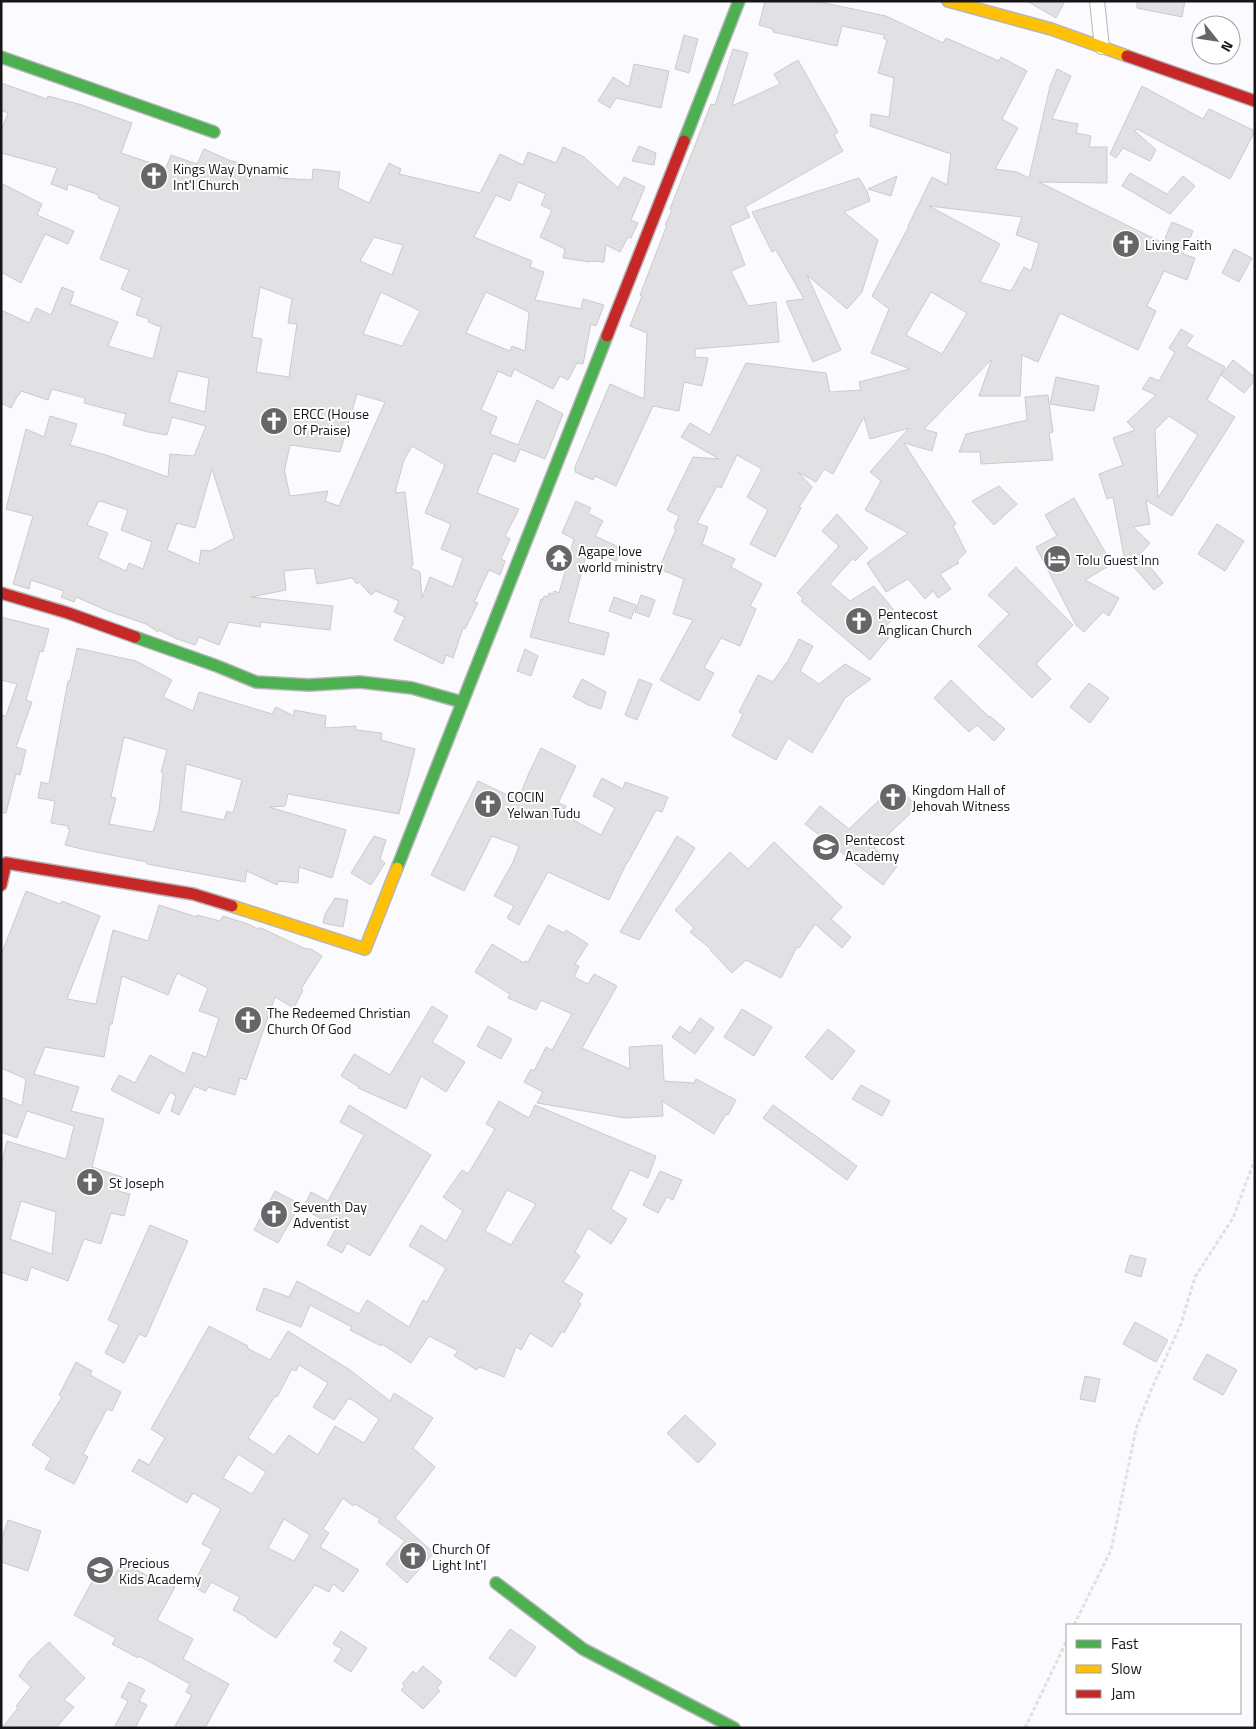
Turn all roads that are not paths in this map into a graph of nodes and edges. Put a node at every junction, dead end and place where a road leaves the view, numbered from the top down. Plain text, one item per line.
1 (739, 1) edge
2 (948, 1) edge
3 (1097, 1) edge
4 (1102, 47) junction
5 (1, 57) edge
6 (1255, 101) edge
7 (214, 132) dead end
8 (1, 593) edge
9 (462, 702) junction
10 (1, 885) edge
11 (496, 1583) dead end
12 (734, 1728) edge

1 - 9 street
2 - 4 street
3 - 4 street
4 - 6 street
5 - 7 street
8 - 9 street
9 - 10 street
11 - 12 street

